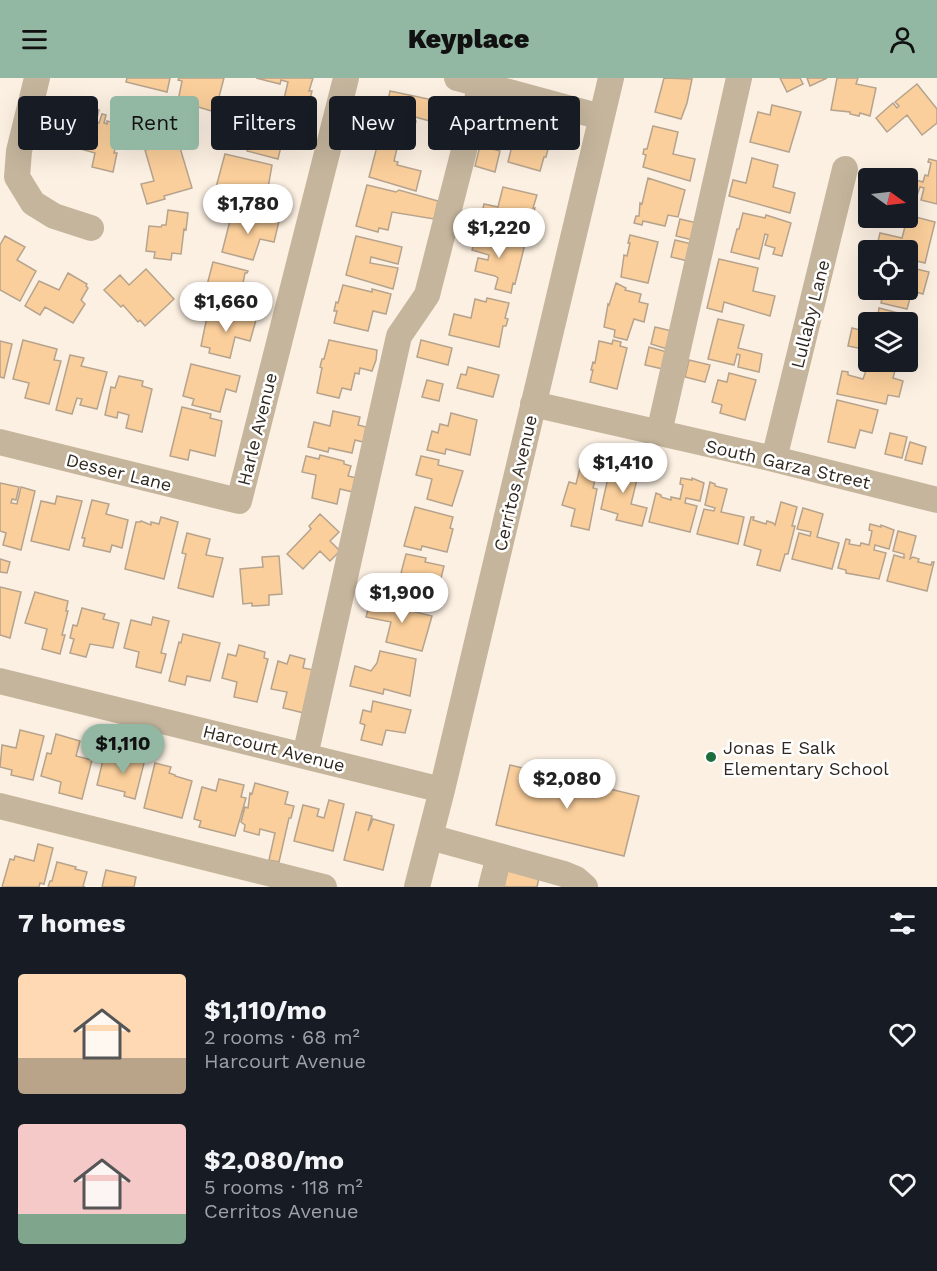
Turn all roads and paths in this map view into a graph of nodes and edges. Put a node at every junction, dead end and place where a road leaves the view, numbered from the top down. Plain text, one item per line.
1 (37, 78) edge
2 (346, 78) edge
3 (611, 78) edge
4 (739, 78) edge
5 (469, 81) edge
6 (601, 117) junction
7 (845, 169) dead end
8 (91, 228) dead end
9 (533, 405) junction
10 (659, 433) junction
11 (0, 442) edge
12 (774, 459) junction
13 (937, 500) edge
14 (239, 501) joint
15 (0, 681) edge
16 (305, 756) junction
17 (442, 790) junction
18 (0, 806) edge
19 (430, 837) junction
20 (499, 856) junction
21 (324, 887) edge
22 (417, 887) edge
23 (491, 887) edge
24 (585, 887) edge

1 - 8 street
2 - 14 street, Harle Avenue
3 - 6 street, Cerritos Avenue
4 - 10 street
5 - 6 street
5 - 16 street
6 - 9 street, Cerritos Avenue
7 - 12 street, Lullaby Lane
9 - 10 street, South Garza Street
9 - 17 street, Cerritos Avenue
10 - 12 street, South Garza Street
11 - 14 street, Desser Lane
12 - 13 street, South Garza Street
15 - 16 street, Harcourt Avenue
16 - 17 street, Harcourt Avenue
17 - 19 street, Cerritos Avenue
18 - 21 street
19 - 20 street
19 - 22 street, Cerritos Avenue
20 - 23 street
20 - 24 street

